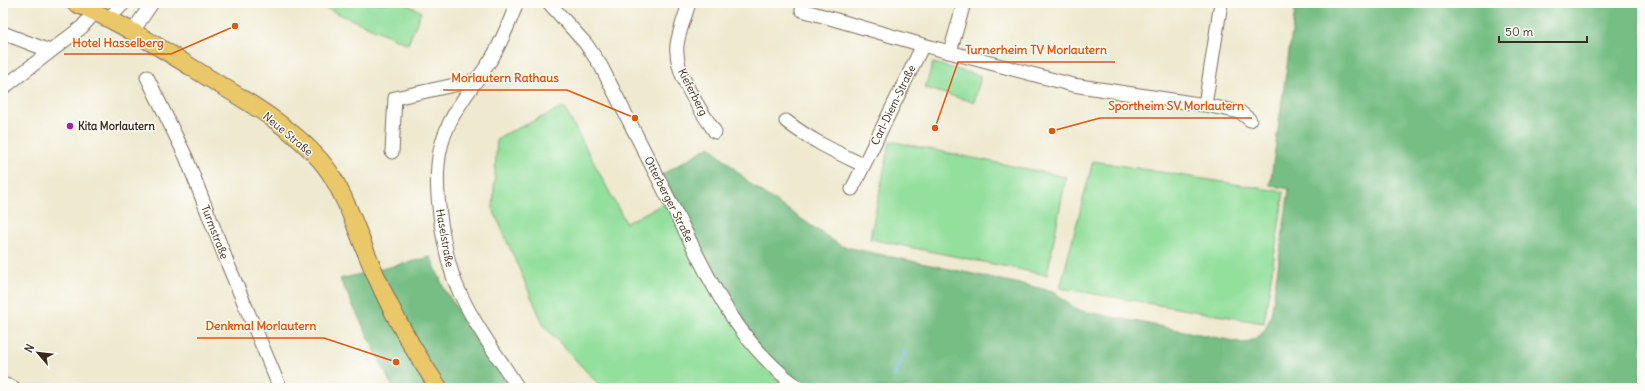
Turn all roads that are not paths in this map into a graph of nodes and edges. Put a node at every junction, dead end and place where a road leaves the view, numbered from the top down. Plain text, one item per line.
1 (75, 3) edge
2 (124, 3) edge
3 (152, 3) edge
4 (517, 3) edge
5 (548, 3) edge
6 (689, 3) edge
7 (964, 3) edge
8 (1217, 4) edge
9 (802, 10) dead end
10 (102, 15) junction
11 (133, 31) junction
12 (3, 33) edge
13 (923, 45) junction
14 (50, 51) junction
15 (950, 52) junction
16 (147, 77) dead end
17 (477, 80) junction
18 (3, 88) edge
19 (1205, 105) junction
20 (1250, 120) dead end
21 (786, 121) dead end
22 (715, 132) dead end
23 (392, 152) dead end
24 (863, 165) junction
25 (852, 189) dead end
26 (3, 384) edge
27 (14, 388) edge
28 (280, 388) edge
29 (439, 388) edge
30 (518, 388) edge
31 (800, 388) edge

1 - 10 main road, Neue Straße
2 - 10 street
3 - 11 street
4 - 17 street, Haselstraße
5 - 31 street, Otterberger Straße
6 - 22 street, Kieferberg
7 - 15 street
8 - 19 street
9 - 13 street
10 - 11 main road, Neue Straße
10 - 14 street
11 - 29 main road, Neue Straße
12 - 14 street
13 - 15 street
13 - 24 street, Carl-Diem-Straße
14 - 18 street
15 - 19 street
16 - 28 street, Turmstraße
17 - 23 street
17 - 30 street, Haselstraße
19 - 20 street
21 - 24 street
24 - 25 street, Carl-Diem-Straße
26 - 27 street

